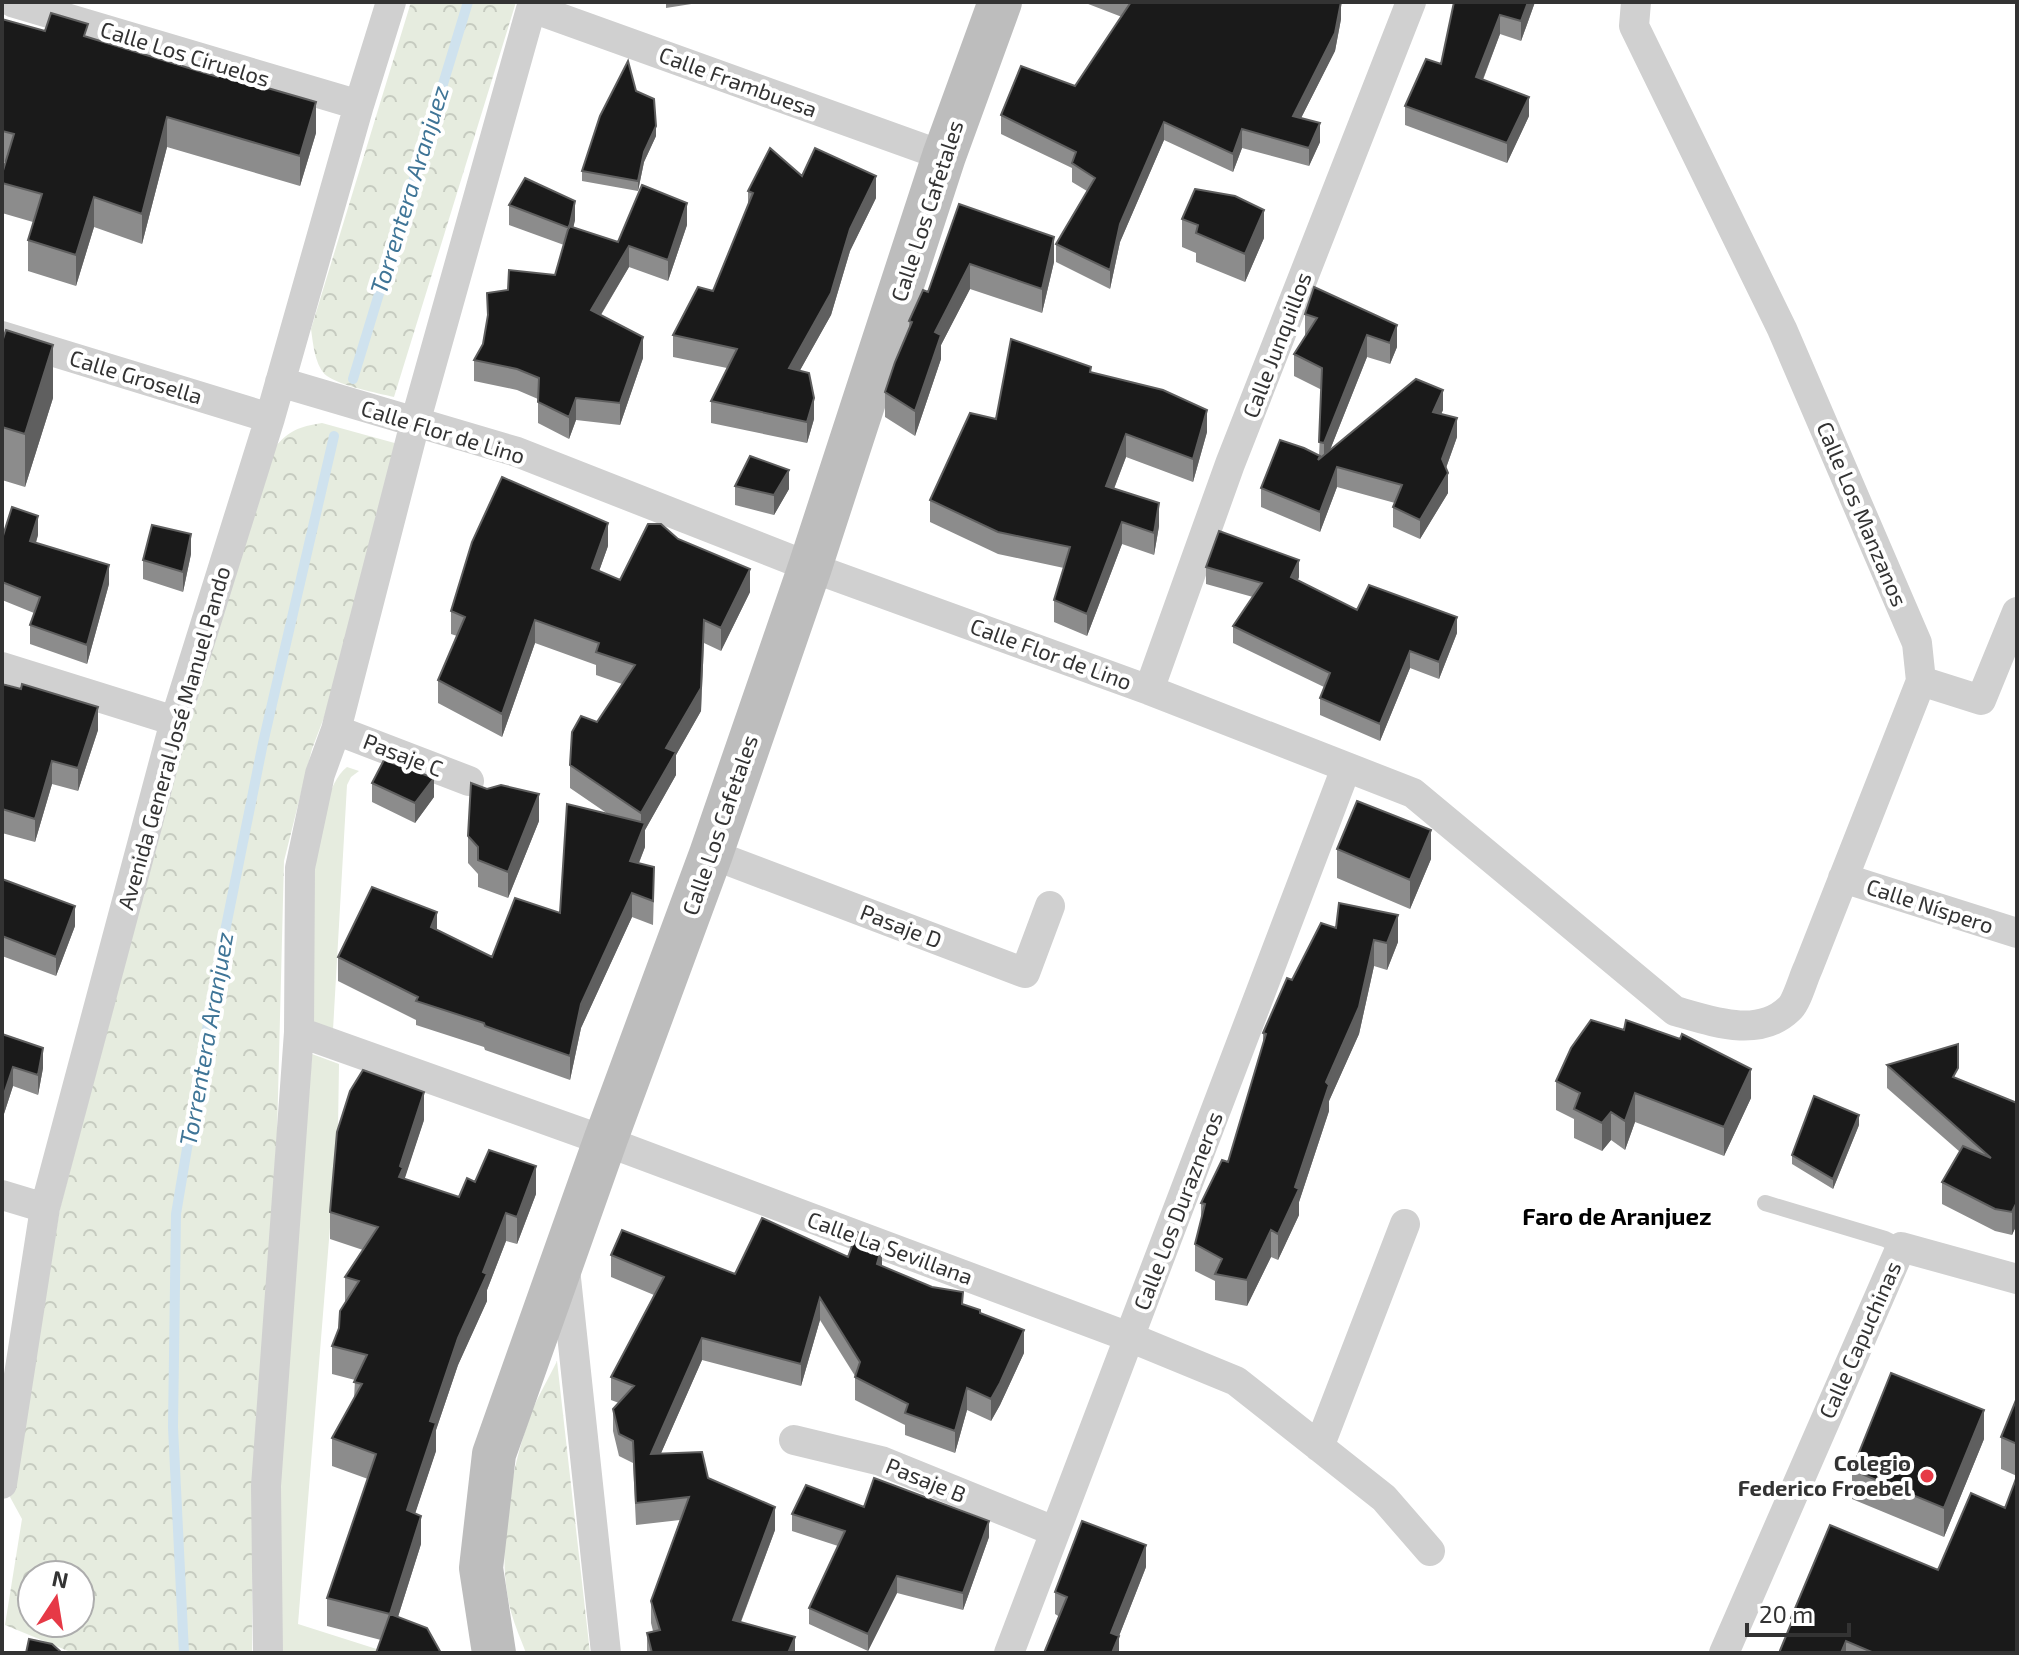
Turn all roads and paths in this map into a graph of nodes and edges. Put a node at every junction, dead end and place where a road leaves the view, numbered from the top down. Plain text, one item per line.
1 (12, 2) edge
2 (391, 2) edge
3 (1000, 2) edge
4 (1411, 2) edge
5 (1636, 2) edge
6 (533, 5) edge
7 (359, 105) junction
8 (944, 156) junction
9 (2, 336) edge
10 (280, 382) junction
11 (270, 418) junction
12 (415, 423) junction
13 (810, 567) junction
14 (2017, 612) edge
15 (2, 667) edge
16 (1921, 681) junction
17 (1149, 690) junction
18 (175, 721) junction
19 (336, 730) junction
20 (1346, 768) junction
21 (469, 781) edge
22 (711, 854) junction
23 (1843, 878) junction
24 (1050, 906) dead end
25 (2017, 933) edge
26 (1764, 1024) joint
27 (299, 1032) junction
28 (605, 1141) junction
29 (2, 1195) edge
30 (1765, 1203) dead end
31 (45, 1208) junction
32 (1405, 1224) dead end
33 (1901, 1247) junction
34 (564, 1259) junction
35 (2017, 1279) edge
36 (1129, 1337) junction
37 (794, 1440) dead end
38 (1319, 1447) junction
39 (2, 1484) edge
40 (1054, 1531) junction
41 (1430, 1551) dead end
42 (268, 1653) edge
43 (494, 1653) edge
44 (606, 1653) edge
45 (1009, 1653) edge
46 (1724, 1653) edge

1 - 7 street, Calle Los Ciruelos
2 - 7 street, Avenida General José Manuel Pando
3 - 8 main road, Calle Los Cafetales
4 - 17 street, Calle Junquillos
5 - 16 street, Calle Los Manzanos
6 - 8 street, Calle Frambuesa
6 - 12 street
7 - 10 street, Avenida General José Manuel Pando
8 - 13 main road, Calle Los Cafetales
9 - 11 street, Calle Grosella
10 - 11 street, Avenida General José Manuel Pando
10 - 12 street, Calle Flor de Lino
11 - 18 street, Avenida General José Manuel Pando
12 - 13 street, Calle Flor de Lino
12 - 19 street
13 - 17 street, Calle Flor de Lino
13 - 22 main road, Calle Los Cafetales
14 - 16 street
15 - 18 street
16 - 23 street, Calle Los Manzanos
17 - 20 street, Calle Flor de Lino
18 - 31 street, Avenida General José Manuel Pando
19 - 21 street, Pasaje C
19 - 27 street
20 - 26 street, Calle Flor de Lino
20 - 36 street, Calle Los Durazneros
22 - 24 street, Pasaje D
22 - 28 main road, Calle Los Cafetales
23 - 25 street, Calle Níspero
23 - 26 street, Calle Los Manzanos
27 - 28 street, Calle La Sevillana
27 - 42 street
28 - 34 main road, Calle Los Cafetales
28 - 36 street, Calle La Sevillana
29 - 31 street
30 - 33 lane
31 - 39 street, Avenida General José Manuel Pando
32 - 38 street
33 - 35 street
33 - 46 street, Calle Capuchinas
34 - 43 main road, Calle Los Cafetales
34 - 44 street
36 - 38 street, Calle La Sevillana
36 - 40 street, Calle Los Durazneros
37 - 40 street, Pasaje B
38 - 41 street, Calle La Sevillana
40 - 45 street, Calle Los Durazneros

